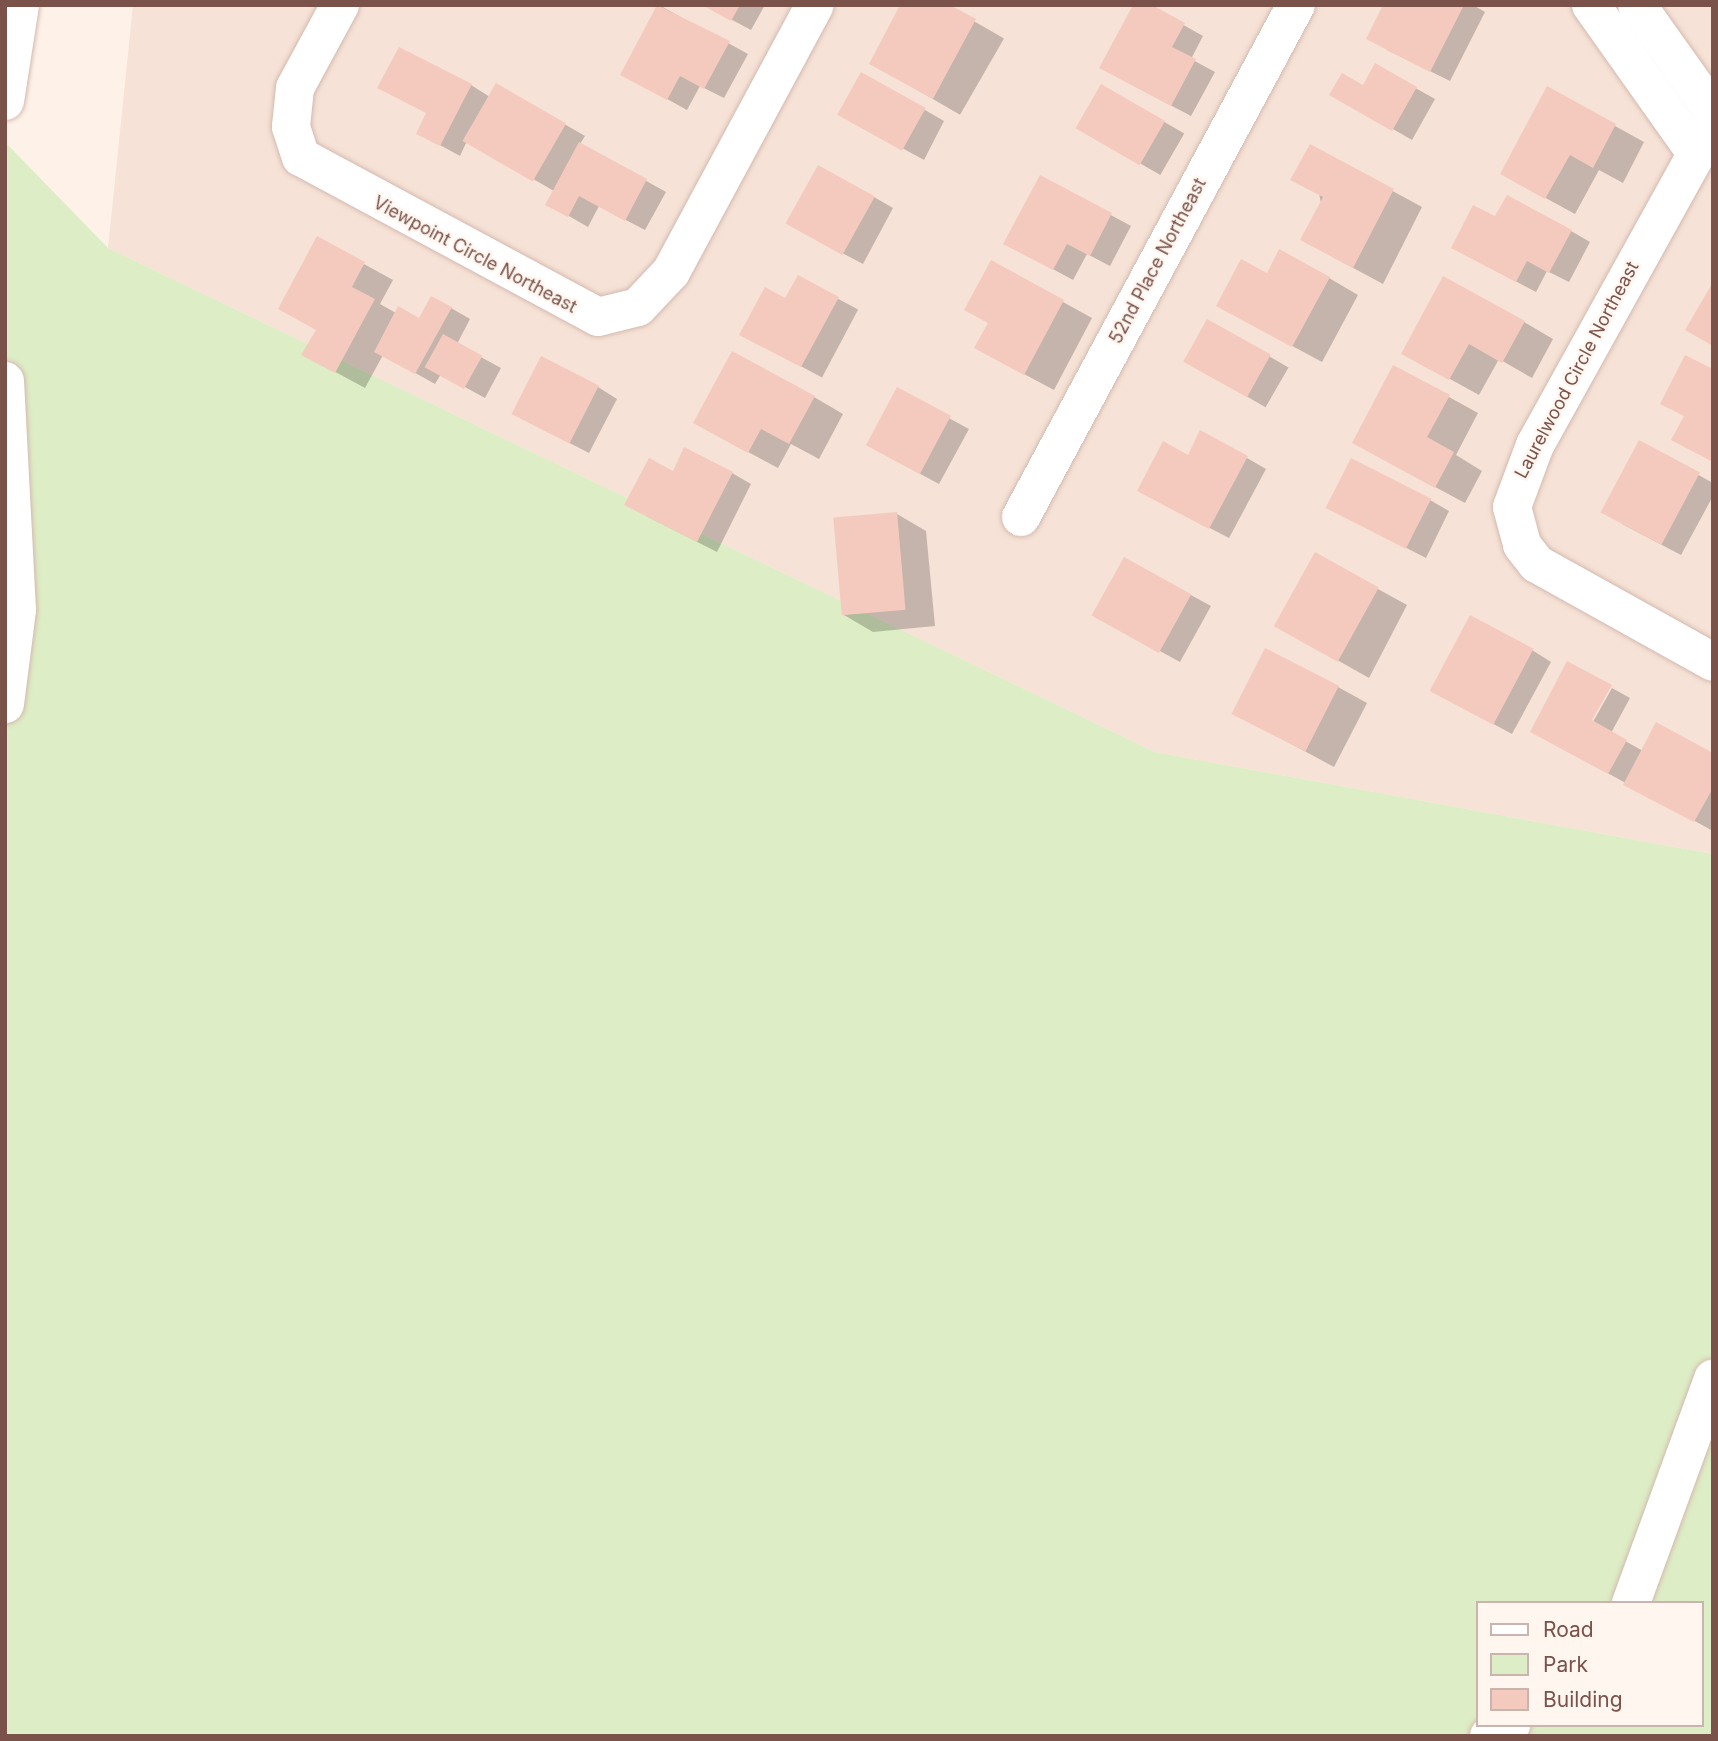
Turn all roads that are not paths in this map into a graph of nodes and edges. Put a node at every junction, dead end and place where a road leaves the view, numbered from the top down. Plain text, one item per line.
1 (20, 5) edge
2 (340, 5) edge
3 (815, 5) edge
4 (1296, 5) edge
5 (1591, 5) edge
6 (1637, 5) edge
7 (5, 101) edge
8 (1713, 112) edge
9 (1703, 136) edge
10 (5, 381) edge
11 (1021, 517) dead end
12 (1713, 662) edge
13 (5, 704) edge
14 (1713, 1379) edge
15 (1632, 1601) edge
16 (1507, 1727) edge
17 (1489, 1736) edge

1 - 7 street
2 - 3 street, Viewpoint Circle Northeast
4 - 11 street, 52nd Place Northeast
5 - 9 street, Laurelwood Circle Northeast
6 - 8 street
9 - 12 street, Laurelwood Circle Northeast
10 - 13 street
14 - 15 street
16 - 17 street

